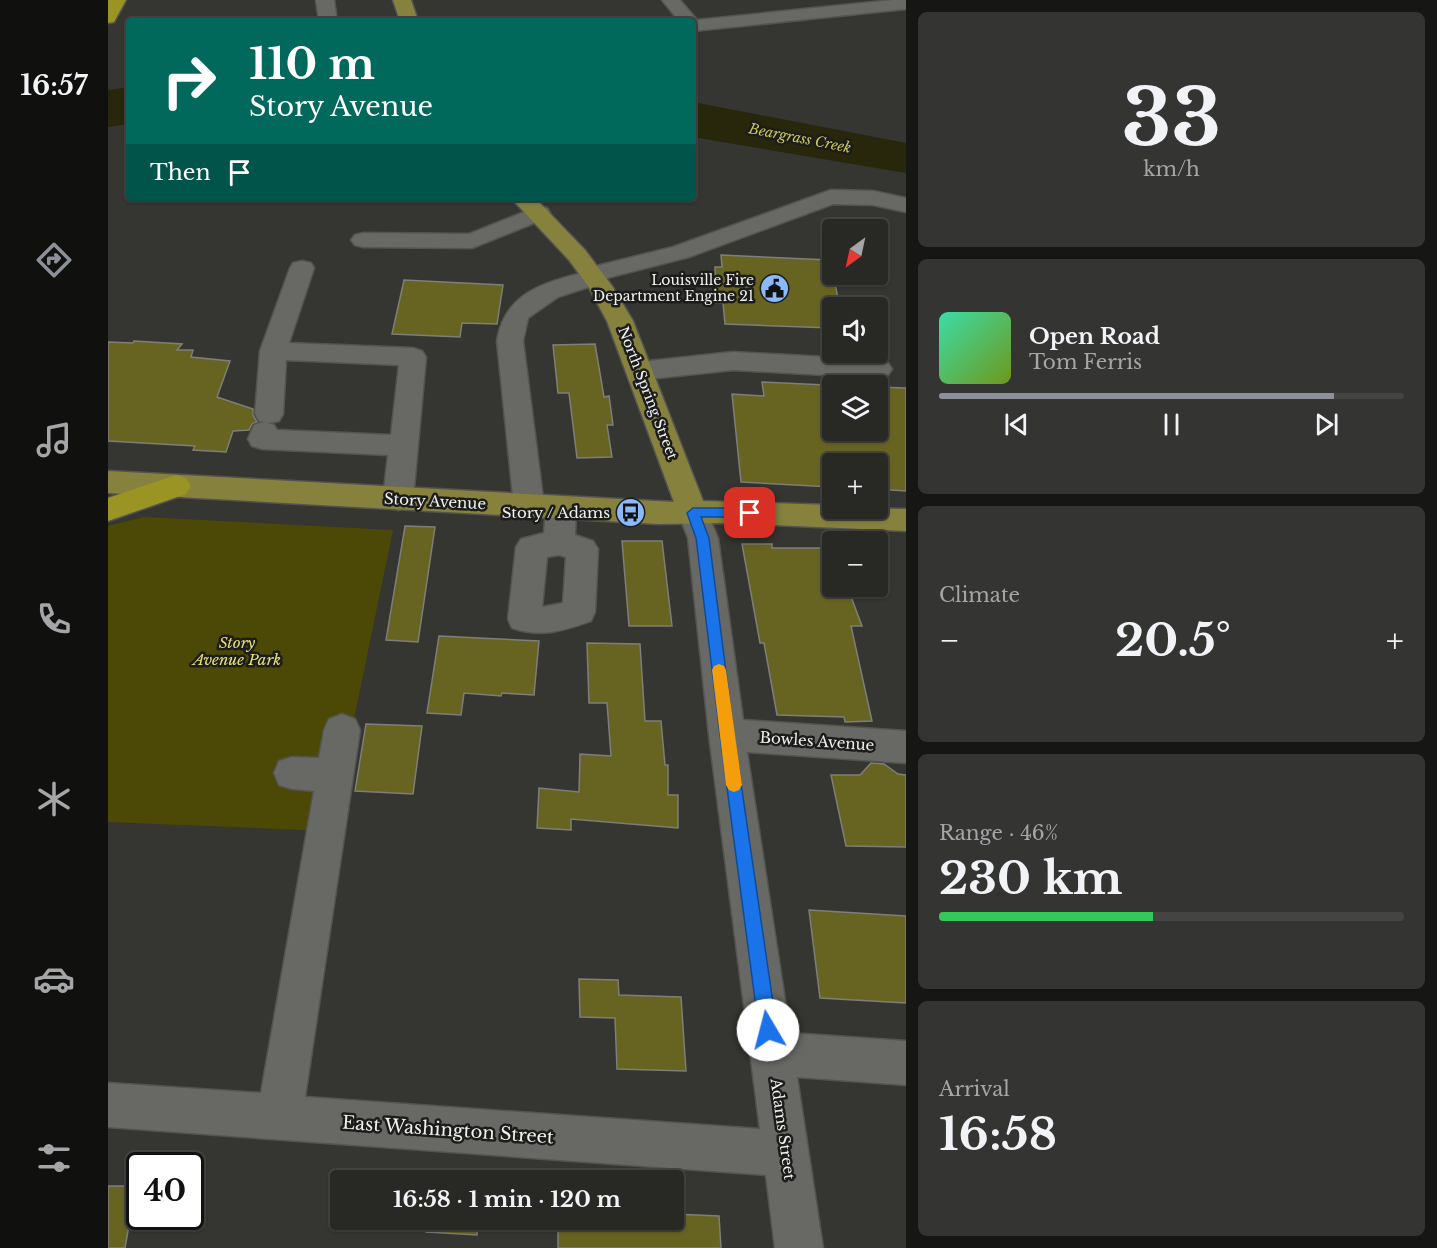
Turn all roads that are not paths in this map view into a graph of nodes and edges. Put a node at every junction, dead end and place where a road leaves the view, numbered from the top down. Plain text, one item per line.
1 (117, 0) edge
2 (325, 0) edge
3 (402, 0) edge
4 (670, 0) edge
5 (906, 4) edge
6 (108, 18) edge
7 (328, 18) edge
8 (408, 18) edge
9 (686, 18) edge
10 (696, 26) edge
11 (906, 205) edge
12 (531, 206) edge
13 (363, 240) dead end
14 (302, 268) dead end
15 (594, 275) junction
16 (273, 351) junction
17 (879, 369) dead end
18 (639, 371) junction
19 (403, 446) junction
20 (108, 482) edge
21 (176, 486) junction
22 (398, 499) junction
23 (529, 506) junction
24 (561, 508) junction
25 (108, 510) edge
26 (693, 513) junction
27 (906, 520) edge
28 (559, 543) dead end
29 (342, 730) dead end
30 (727, 735) junction
31 (906, 747) edge
32 (292, 773) dead end
33 (335, 775) junction
34 (771, 1053) junction
35 (906, 1063) edge
36 (108, 1105) edge
37 (279, 1118) junction
38 (787, 1154) junction
39 (800, 1248) edge

1 - 6 highway
2 - 7 street
3 - 8 main road
4 - 9 street
5 - 10 street
11 - 15 street
12 - 13 street
12 - 15 main road, North Spring Street
14 - 16 street
15 - 18 main road, North Spring Street
15 - 23 street
16 - 19 street
16 - 19 street
17 - 18 street
18 - 26 main road, North Spring Street
19 - 22 street
20 - 21 main road, Story Avenue
21 - 22 main road, Story Avenue
21 - 25 highway
22 - 23 main road, Story Avenue
23 - 24 main road, Story Avenue
24 - 26 main road, Story Avenue
24 - 28 street
26 - 27 main road, Story Avenue
26 - 30 street, Adams Street
29 - 33 street
30 - 31 street, Bowles Avenue
30 - 34 street, Adams Street
32 - 33 street
33 - 37 street
34 - 35 street
34 - 38 street, Adams Street
36 - 37 street, East Washington Street
37 - 38 street, East Washington Street
38 - 39 street, Adams Street

